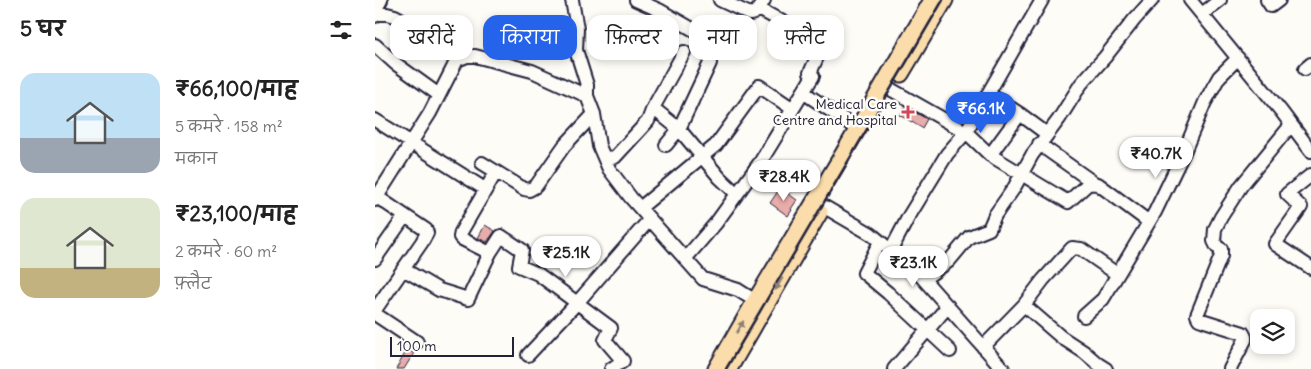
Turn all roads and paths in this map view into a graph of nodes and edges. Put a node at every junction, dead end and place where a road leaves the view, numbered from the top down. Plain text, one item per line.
1 (572, 0) edge
2 (636, 0) edge
3 (721, 0) edge
4 (1042, 0) edge
5 (1152, 0) edge
6 (1190, 0) edge
7 (1220, 0) edge
8 (1267, 0) edge
9 (1279, 0) edge
10 (937, 2) edge
11 (761, 5) edge
12 (377, 9) edge
13 (1202, 14) junction
14 (391, 15) edge
15 (689, 27) edge
16 (375, 45) edge
17 (684, 52) dead end
18 (473, 56) edge
19 (1238, 58) junction
20 (457, 60) edge
21 (710, 64) dead end
22 (892, 90) junction
23 (803, 92) junction
24 (989, 94) junction
25 (439, 95) junction
26 (587, 96) junction
27 (653, 108) junction
28 (793, 109) junction
29 (594, 114) junction
30 (1020, 114) junction
31 (375, 120) edge
32 (1291, 125) junction
33 (679, 129) junction
34 (858, 129) junction
35 (967, 132) junction
36 (1047, 134) junction
37 (411, 142) junction
38 (1039, 144) junction
39 (666, 145) dead end
40 (1311, 152) edge
41 (990, 155) junction
42 (604, 157) junction
43 (702, 157) junction
44 (482, 163) dead end
45 (496, 172) junction
46 (1021, 174) junction
47 (1311, 175) edge
48 (1094, 183) junction
49 (485, 189) junction
50 (737, 194) junction
51 (376, 198) edge
52 (823, 206) junction
53 (640, 208) junction
54 (405, 216) junction
55 (650, 219) junction
56 (1149, 222) junction
57 (880, 242) junction
58 (891, 250) junction
59 (489, 253) junction
60 (375, 259) edge
61 (685, 259) junction
62 (1311, 268) edge
63 (403, 270) junction
64 (1117, 274) junction
65 (924, 279) junction
66 (577, 304) junction
67 (760, 304) junction
68 (1024, 305) junction
69 (948, 306) junction
70 (375, 310) edge
71 (375, 314) edge
72 (1084, 316) dead end
73 (927, 330) junction
74 (417, 342) dead end
75 (983, 347) junction
76 (950, 351) dead end
77 (528, 355) dead end
78 (611, 369) edge
79 (716, 369) edge
80 (729, 369) edge
81 (894, 369) edge
82 (1003, 369) edge
83 (1107, 369) edge
84 (1230, 369) edge

1 - 26 street
2 - 15 street
3 - 11 street
4 - 24 street
5 - 36 street
6 - 13 street
7 - 13 street
8 - 9 street
10 - 22 main road
10 - 34 main road
11 - 23 street
12 - 14 street
13 - 19 street
16 - 25 street
17 - 27 street
18 - 26 street
19 - 32 street
19 - 56 street
20 - 25 street
21 - 33 street
22 - 35 street
22 - 52 main road
23 - 28 street
23 - 34 street
24 - 30 street
24 - 35 street
25 - 37 street
26 - 29 street
27 - 33 street
27 - 42 street
28 - 43 street
28 - 50 street
29 - 42 street
29 - 45 street
30 - 36 street
30 - 41 street
31 - 37 street
32 - 40 street
32 - 84 street
33 - 39 street
33 - 43 street
34 - 67 main road
35 - 41 street
35 - 58 street
36 - 38 street
37 - 49 street
37 - 51 street
38 - 46 street
38 - 48 street
41 - 46 street
42 - 53 street
43 - 50 street
43 - 53 street
44 - 45 street
45 - 49 street
46 - 48 street
46 - 65 street
47 - 62 street
48 - 56 street
49 - 59 street
50 - 61 street
51 - 54 street
52 - 57 street
52 -> 67 main road
53 - 55 street
54 - 60 street
54 - 63 street
55 - 61 street
55 - 66 street
56 - 64 street
57 - 58 street
57 - 73 street
58 - 65 street
59 - 63 street
59 - 66 street
61 - 67 street
63 - 70 street
64 - 68 street
64 - 72 street
65 - 69 street
66 - 77 street
66 - 78 street
79 -> 67 main road
67 - 80 main road
68 - 75 street
68 - 83 street
69 - 73 street
69 - 75 street
71 - 74 street
73 - 76 street
73 - 81 street
75 - 82 street

